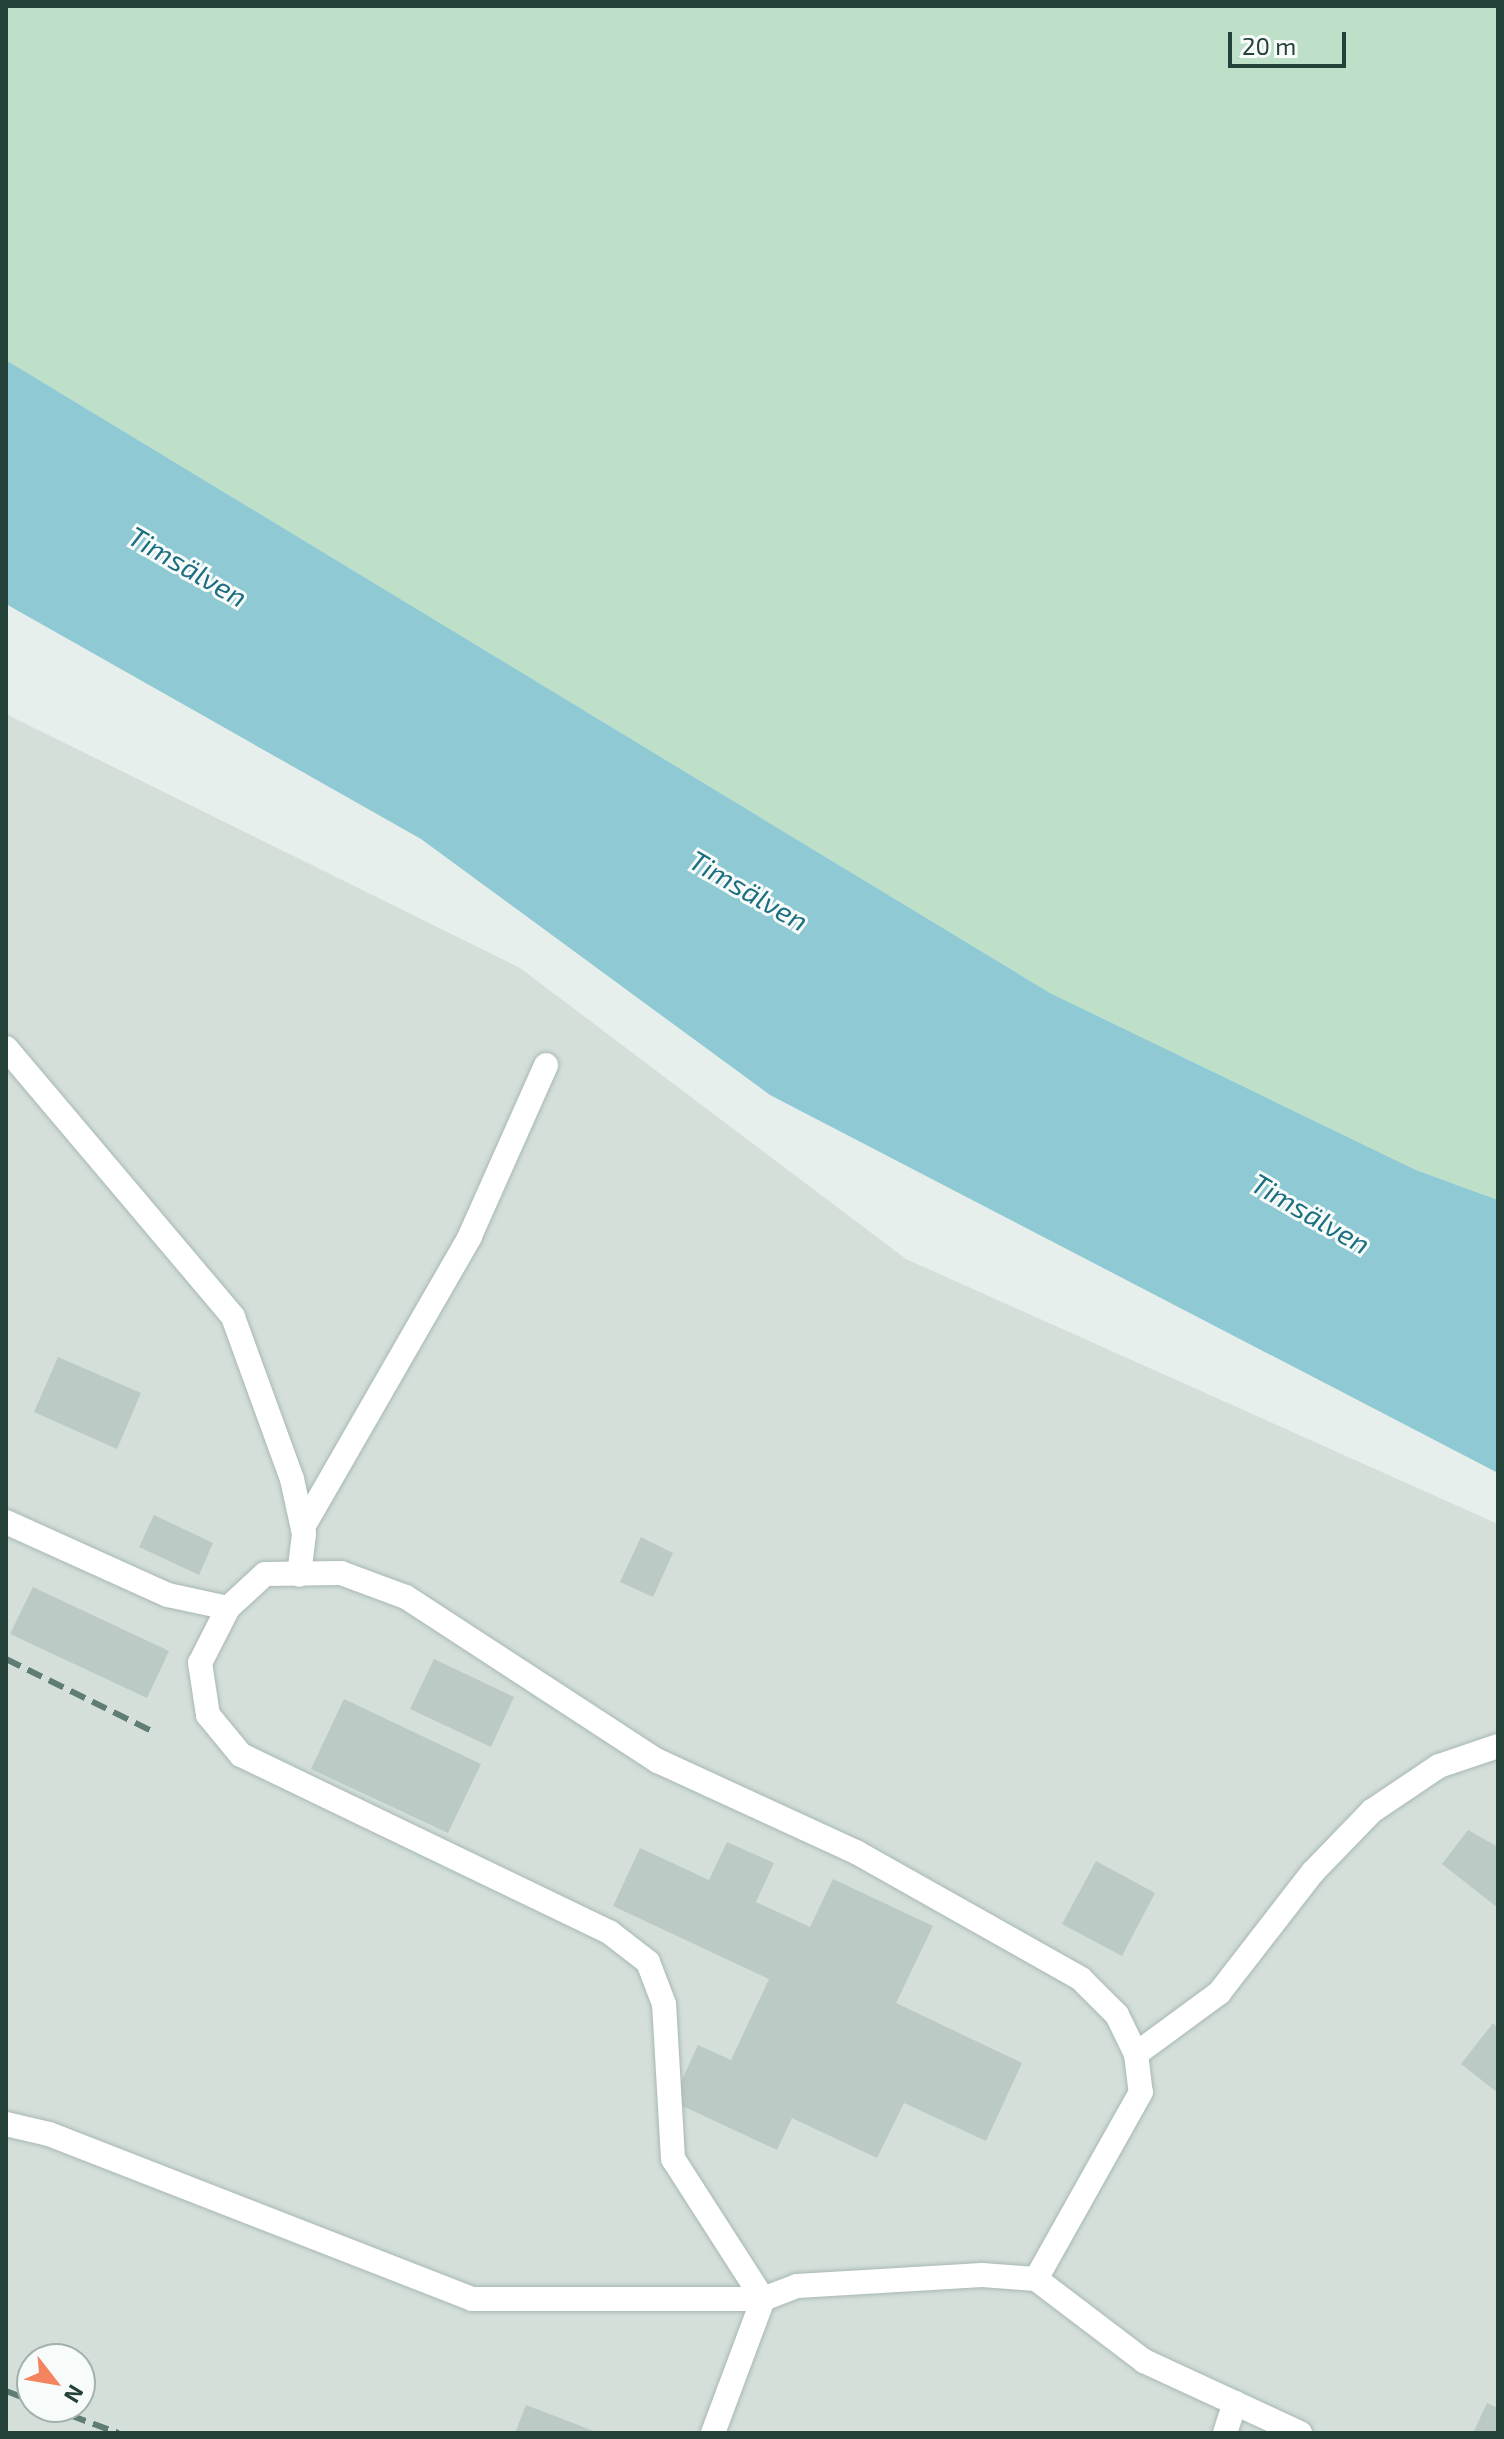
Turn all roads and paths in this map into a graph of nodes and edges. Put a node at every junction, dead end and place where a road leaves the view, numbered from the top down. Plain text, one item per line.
1 (6, 1048) edge
2 (546, 1065) dead end
3 (6, 1522) edge
4 (303, 1527) junction
5 (299, 1575) junction
6 (228, 1608) junction
7 (1498, 1746) edge
8 (1136, 2054) junction
9 (6, 2124) edge
10 (1036, 2279) junction
11 (763, 2299) junction
12 (1235, 2403) junction
13 (713, 2433) edge
14 (1225, 2433) edge
15 (1300, 2433) edge

1 - 4 lane
2 - 4 lane
3 - 6 lane
4 - 5 lane
5 - 6 lane
5 - 8 lane
6 - 11 lane
7 - 8 lane
8 - 10 lane
9 - 11 lane
10 - 11 lane
10 - 12 lane
11 - 13 lane
12 - 14 lane
12 - 15 lane

